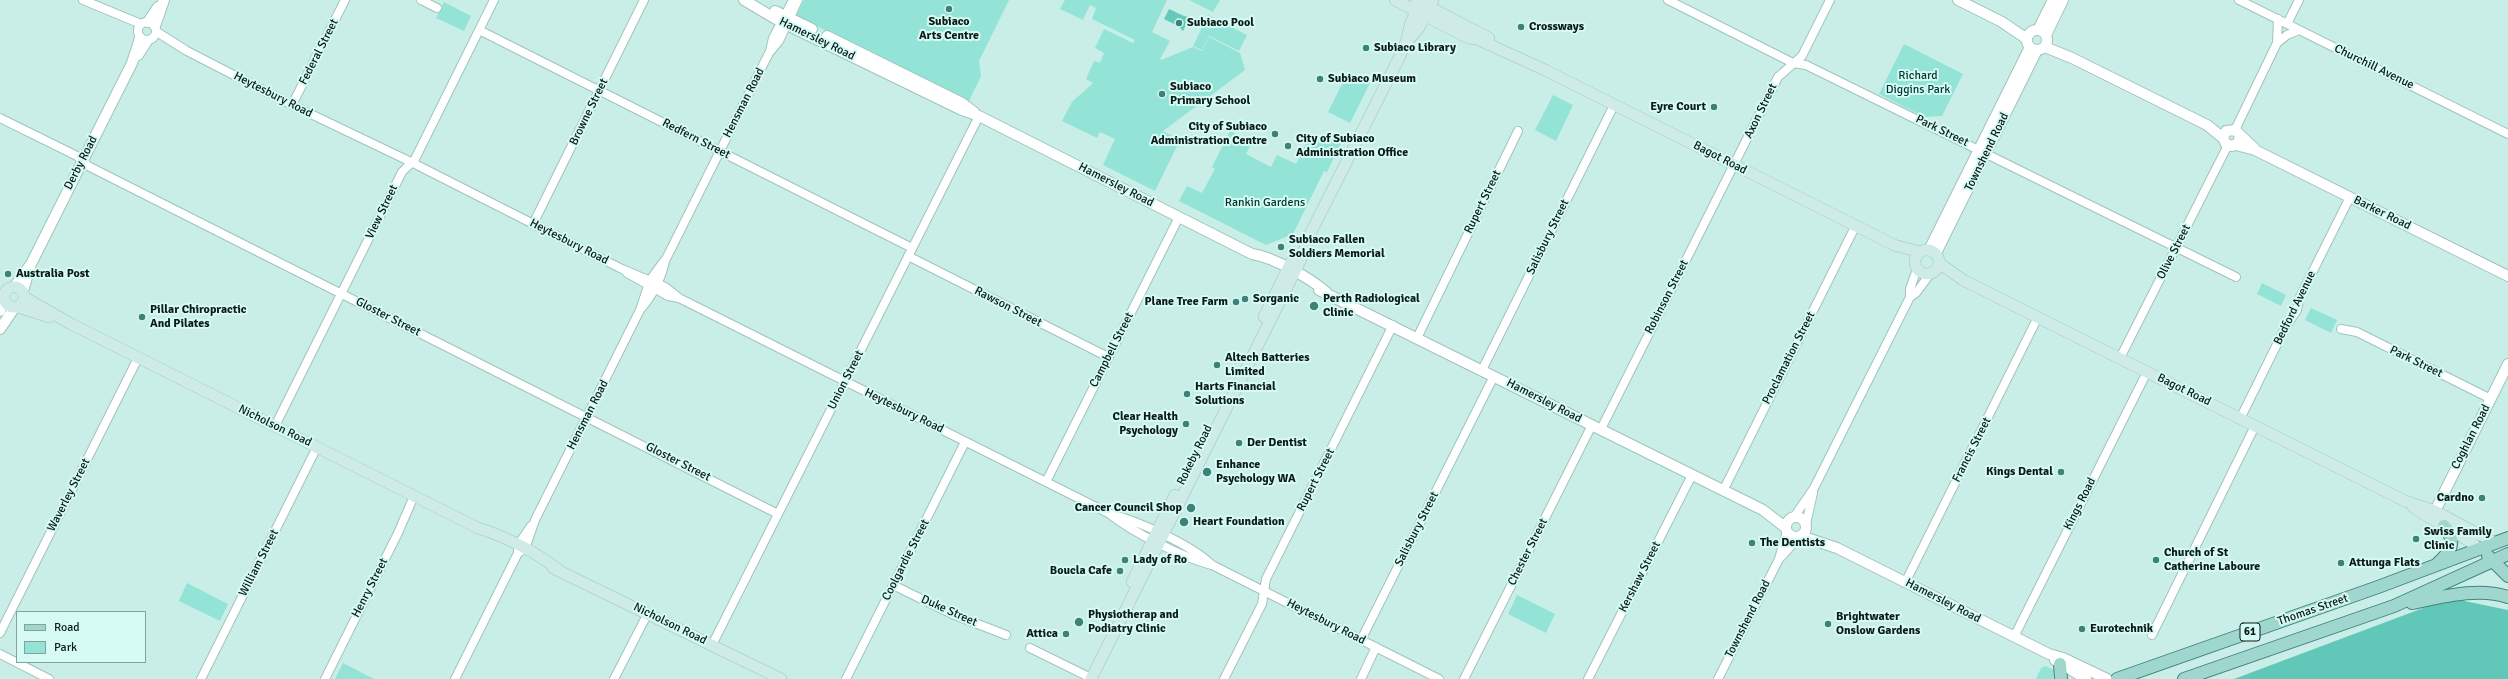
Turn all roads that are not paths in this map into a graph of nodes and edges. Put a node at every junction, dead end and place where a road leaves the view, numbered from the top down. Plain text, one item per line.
1 (84, 0) edge
2 (163, 0) edge
3 (345, 0) edge
4 (421, 0) edge
5 (494, 0) edge
6 (644, 0) edge
7 (745, 0) edge
8 (792, 0) edge
9 (798, 0) edge
10 (1395, 0) edge
11 (1668, 0) edge
12 (1830, 0) edge
13 (1958, 0) edge
14 (2053, 0) edge
15 (2063, 0) edge
16 (2240, 0) edge
17 (2299, 0) edge
18 (1423, 5) edge
19 (437, 8) dead end
20 (2278, 19) junction
21 (785, 20) junction
22 (2287, 24) junction
23 (480, 30) junction
24 (2299, 30) junction
25 (148, 32) junction
26 (2038, 39) junction
27 (2277, 43) junction
28 (1793, 63) junction
29 (600, 90) junction
30 (292, 105) junction
31 (1614, 105) junction
32 (979, 116) junction
33 (0, 118) edge
34 (1518, 131) dead end
35 (2508, 134) edge
36 (2232, 137) junction
37 (719, 151) junction
38 (1983, 152) junction
39 (82, 161) junction
40 (409, 163) junction
41 (1734, 165) junction
42 (2350, 197) junction
43 (1179, 217) junction
44 (533, 224) junction
45 (1856, 225) junction
46 (2176, 247) junction
47 (910, 252) junction
48 (1928, 262) junction
49 (1290, 273) junction
50 (2508, 276) edge
51 (2236, 277) dead end
52 (652, 285) junction
53 (14, 289) edge
54 (342, 294) junction
55 (1910, 297) junction
56 (3, 298) edge
57 (16, 307) junction
58 (0, 311) edge
59 (2038, 317) junction
60 (71, 324) junction
61 (1393, 326) junction
62 (0, 329) edge
63 (2341, 329) dead end
64 (1417, 338) junction
65 (1108, 357) junction
66 (138, 358) junction
67 (2120, 358) junction
68 (2508, 364) edge
69 (1482, 370) junction
70 (2147, 372) junction
71 (1494, 376) junction
72 (845, 382) junction
73 (2491, 399) junction
74 (587, 416) junction
75 (2240, 419) junction
76 (275, 426) junction
77 (2255, 426) junction
78 (1597, 427) junction
79 (965, 442) junction
80 (317, 447) junction
81 (1692, 475) junction
82 (1046, 482) junction
83 (1814, 488) junction
84 (1723, 491) junction
85 (414, 496) junction
86 (2405, 501) junction
87 (1763, 510) junction
88 (2435, 511) junction
89 (778, 514) junction
90 (1793, 517) junction
91 (2444, 526) junction
92 (1786, 530) junction
93 (1803, 531) junction
94 (1158, 537) junction
95 (2508, 538) edge
96 (2494, 543) junction
97 (520, 549) junction
98 (2480, 549) junction
99 (2508, 553) edge
100 (1779, 559) junction
101 (2493, 561) junction
102 (2434, 567) junction
103 (2508, 576) edge
104 (1906, 582) junction
105 (893, 585) junction
106 (1264, 591) junction
107 (2508, 597) edge
108 (2394, 606) junction
109 (648, 613) junction
110 (0, 633) edge
111 (1006, 635) dead end
112 (2152, 635) dead end
113 (2014, 637) junction
114 (1361, 640) junction
115 (712, 645) junction
116 (1376, 647) junction
117 (1030, 648) dead end
118 (0, 654) edge
119 (2050, 654) junction
120 (16, 662) edge
121 (18, 663) edge
122 (2060, 664) junction
123 (775, 678) edge
124 (1088, 678) edge
125 (49, 679) edge
126 (201, 679) edge
127 (325, 679) edge
128 (455, 679) edge
129 (614, 679) edge
130 (846, 679) edge
131 (1224, 679) edge
132 (1361, 679) edge
133 (1440, 679) edge
134 (1464, 679) edge
135 (1588, 679) edge
136 (1718, 679) edge
137 (2061, 679) edge
138 (2086, 679) edge
139 (2107, 679) edge
140 (2117, 679) edge
141 (2184, 679) edge

1 - 25 street, Heytesbury Road
2 - 25 street, Derby Road
3 - 30 street, Federal Street
4 - 19 street
5 - 23 street, View Street
6 - 29 street, Browne Street
7 - 21 street, Hamersley Road
8 - 21 street, Hensman Road
9 - 21 street, Hensman Road
10 - 18 main road, Bagot Road
11 - 28 street, Park Street
12 - 28 street, Axon Street
13 - 26 street, Barker Road
14 - 26 street, Townshend Road
15 - 26 street, Townshend Road
16 - 20 street, Churchill Avenue
17 - 22 street
18 - 31 main road, Bagot Road
18 - 49 main road, Rokeby Road
20 - 22 street, Churchill Avenue
20 - 27 street, Olive Street
21 - 32 street, Hamersley Road
21 - 37 street, Hensman Road
22 - 24 street, Churchill Avenue
23 - 29 street, Redfern Street
23 - 40 street, View Street
24 - 27 street
24 - 35 street, Churchill Avenue
25 - 30 street, Heytesbury Road
25 - 39 street, Derby Road
26 - 36 street, Barker Road
26 - 38 street, Townshend Road
27 - 36 street, Olive Street
28 - 38 street, Park Street
28 - 41 street, Axon Street
29 - 37 street, Redfern Street
29 - 44 street, Browne Street
30 - 40 street, Heytesbury Road
31 - 41 main road, Bagot Road
31 - 69 street, Salisbury Street
32 - 43 street, Hamersley Road
32 - 47 street, Union Street
33 - 39 street, Gloster Street
34 - 64 street, Rupert Street
36 - 42 street, Barker Road
36 - 46 street, Olive Street
37 - 47 street, Redfern Street
37 - 52 street, Hensman Road
38 - 46 street, Park Street
38 - 48 street, Townshend Road
39 - 53 street, Derby Road
39 - 54 street, Gloster Street
40 - 44 street, Heytesbury Road
40 - 54 street, View Street
41 - 45 main road, Bagot Road
41 - 78 street, Robinson Street
42 - 50 street, Barker Road
42 - 75 street, Bedford Avenue
43 - 49 street, Hamersley Road
43 - 65 street, Campbell Street
44 - 52 street, Heytesbury Road
45 - 48 main road, Bagot Road
45 - 84 street, Proclamation Street
46 - 51 street, Park Street
46 - 67 street, Olive Street
47 - 65 street, Rawson Street
47 - 72 street, Union Street
48 - 55 street, Townshend Road
48 - 55 street, Townshend Road
48 - 59 main road, Bagot Road
49 - 61 street, Hamersley Road
49 - 94 main road, Rokeby Road
52 - 72 street, Heytesbury Road
52 - 74 street, Hensman Road
53 - 56 main road
53 - 57 main road
53 - 60 main road, Nicholson Road
54 - 74 street, Gloster Street
54 - 76 street, View Street
55 - 83 street, Townshend Road
56 - 57 main road, Nicholson Road
56 - 58 street
57 - 60 main road, Nicholson Road
57 - 62 street
59 - 67 main road, Bagot Road
59 - 104 street, Francis Street
60 - 66 main road, Nicholson Road
61 - 64 street, Hamersley Road
61 - 106 street, Rupert Street
63 - 73 street, Park Street
64 - 69 street, Hamersley Road
65 - 82 street, Campbell Street
66 - 76 main road, Nicholson Road
66 - 110 street, Waverley Street
67 - 70 main road, Bagot Road
68 - 73 street, Coghlan Road
69 - 71 street, Hamersley Road
70 - 75 main road, Bagot Road
70 - 113 street, Kings Road
71 - 78 street, Hamersley Road
71 - 114 street, Salisbury Street
72 - 79 street, Heytesbury Road
72 - 89 street, Union Street
73 - 88 street, Coghlan Road
74 - 89 street, Gloster Street
74 - 97 street, Hensman Road
75 - 77 main road, Bagot Road
76 - 80 main road, Nicholson Road
77 - 86 main road, Bagot Road
77 - 112 street
78 - 81 street, Hamersley Road
78 - 134 street, Chester Street
79 - 82 street, Heytesbury Road
79 - 105 street, Coolgardie Street
80 - 85 main road, Nicholson Road
80 - 126 street, William Street
81 - 84 street, Hamersley Road
81 - 135 street, Kershaw Street
82 - 94 street, Heytesbury Road
83 - 90 street, Townshend Road
83 - 93 street, Townshend Road
84 - 87 street, Hamersley Road
85 - 97 main road, Nicholson Road
85 - 127 street, Henry Street
86 - 88 main road, Bagot Road
86 - 91 main road, Bagot Road
87 - 90 street, Hamersley Road
87 - 92 street, Hamersley Road
88 - 96 main road, Bagot Road
89 - 115 street, Union Street
90 - 92 street
90 - 93 street
91 - 98 main road, Bagot Road
91 - 102 main road
92 - 93 street
92 - 100 street, Townshend Road
93 - 100 street, Townshend Road
93 - 104 street, Hamersley Road
94 - 106 street, Heytesbury Road
94 - 124 main road, Rokeby Road
95 - 96 main road, Thomas Street / 61
96 - 98 main road, Thomas Street / 61
96 - 99 main road
97 - 109 main road, Nicholson Road
97 - 128 street, Hensman Road
98 - 101 main road, Bagot Road
98 - 102 main road, Thomas Street / 61
99 - 101 main road, Thomas Street / 61
100 - 136 street, Townshend Road
101 - 103 main road, Bagot Road
101 - 108 main road, Thomas Street / 61
102 - 140 main road, Thomas Street / 61
104 - 113 street, Hamersley Road
105 - 111 street, Duke Street
105 - 130 street, Coolgardie Street
106 - 114 street, Heytesbury Road
106 - 131 street, Rupert Street
107 - 108 main road
108 - 141 main road, Thomas Street / 61
109 - 115 main road, Nicholson Road
109 - 129 street
113 - 119 street, Hamersley Road
114 - 116 street, Heytesbury Road
115 - 123 main road, Nicholson Road
116 - 132 street
116 - 133 street, Heytesbury Road
117 - 124 street
118 - 120 street
119 - 122 street, Hamersley Road
119 - 139 street, Hamersley Road
121 - 125 street
122 - 137 main road
122 - 138 street, Hamersley Road

